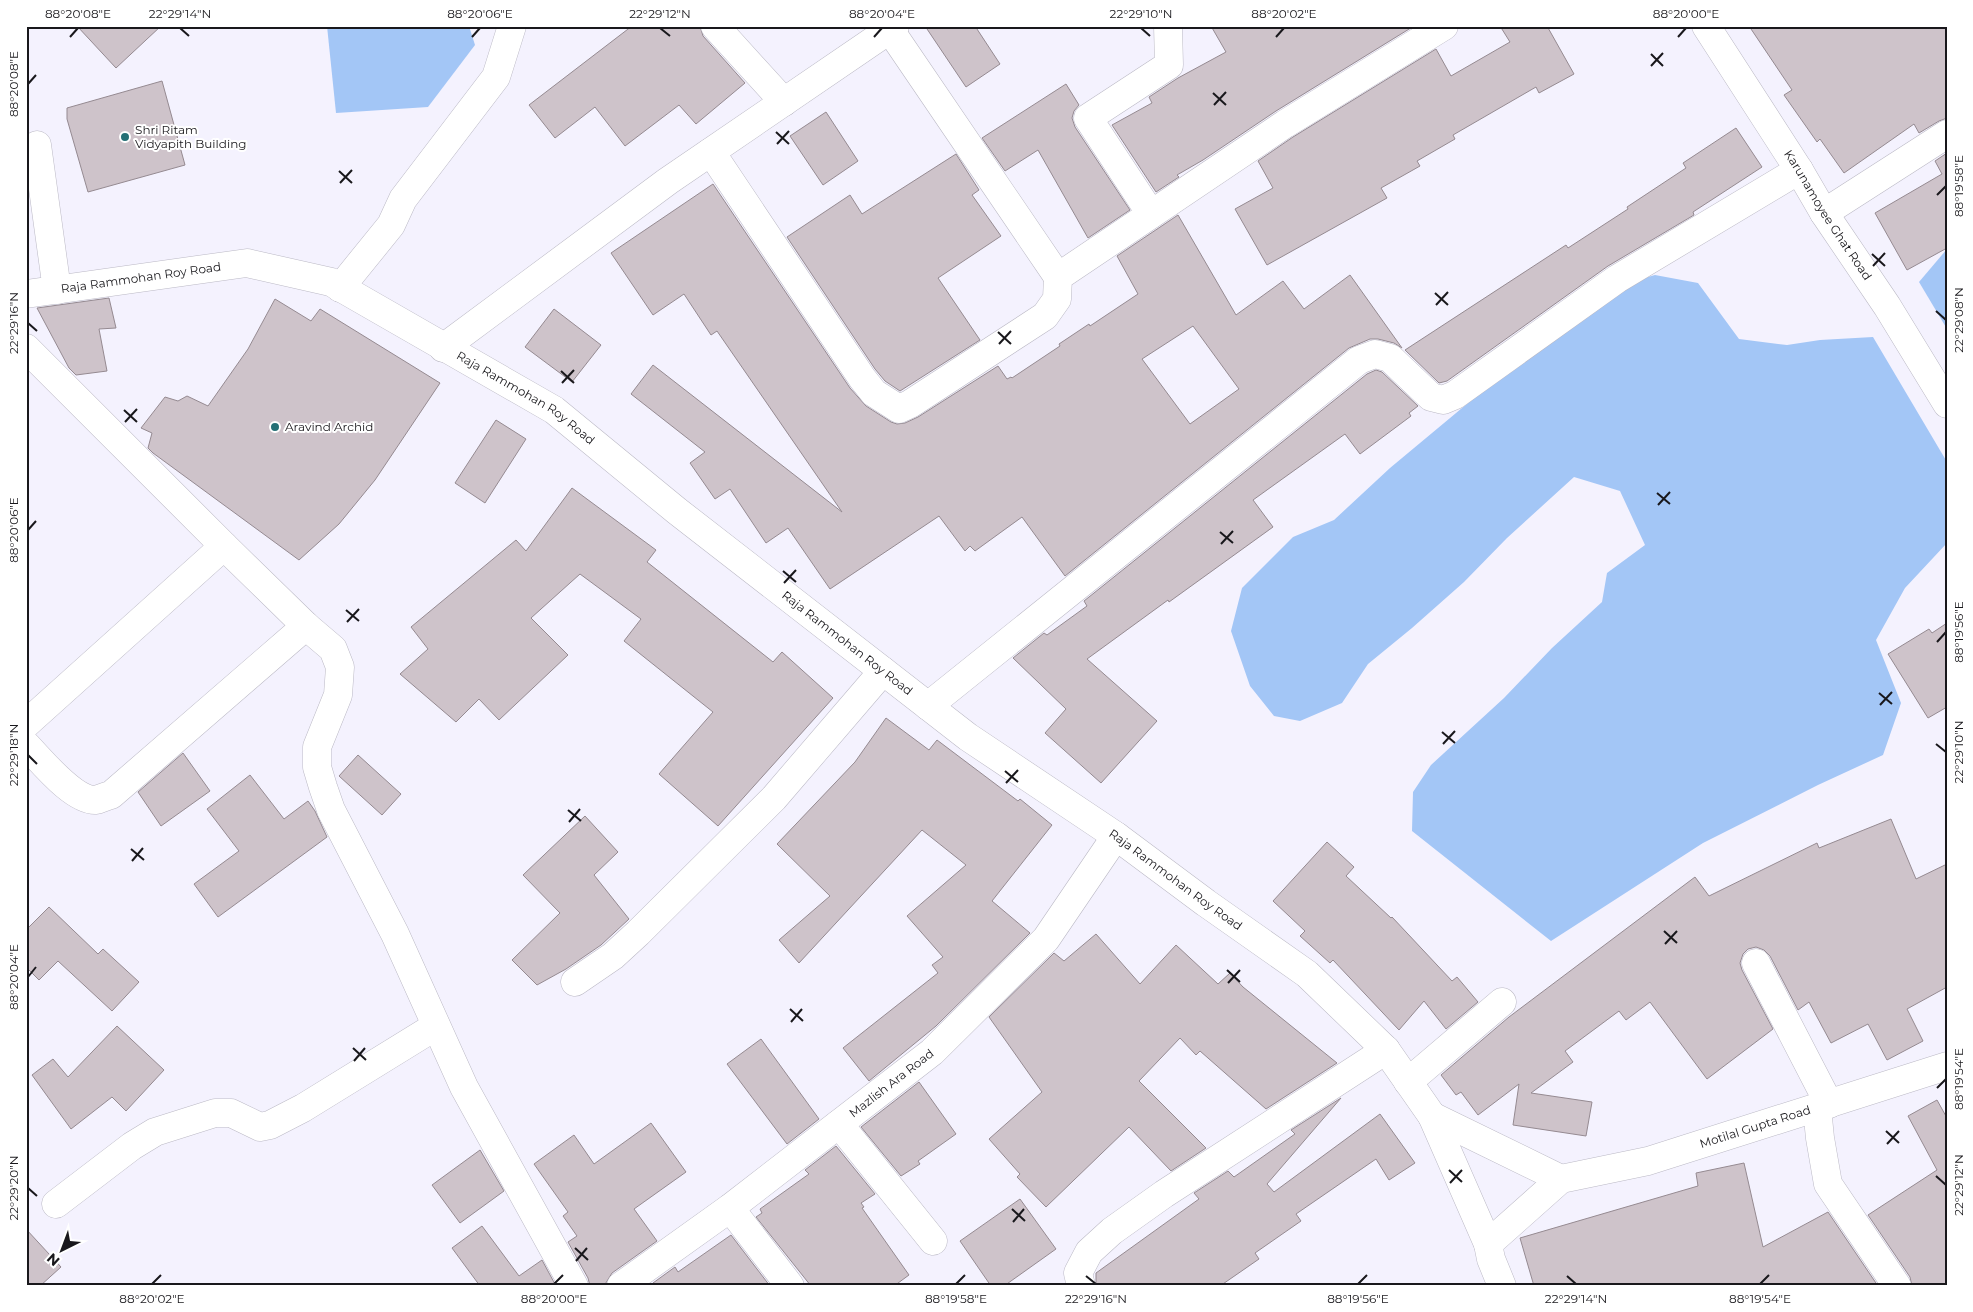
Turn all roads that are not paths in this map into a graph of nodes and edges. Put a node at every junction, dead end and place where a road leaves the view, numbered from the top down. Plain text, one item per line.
1 (512, 26) edge
2 (715, 26) edge
3 (1168, 26) edge
4 (1444, 26) edge
5 (1706, 26) edge
6 (892, 28) edge
7 (784, 102) junction
8 (1947, 134) edge
9 (36, 145) dead end
10 (711, 152) junction
11 (1799, 170) junction
12 (1824, 212) junction
13 (1151, 214) junction
14 (1058, 277) junction
15 (340, 288) junction
16 (56, 290) junction
17 (26, 294) edge
18 (26, 348) edge
19 (444, 348) junction
20 (1947, 404) edge
21 (224, 546) junction
22 (306, 626) junction
23 (883, 671) junction
24 (928, 706) junction
25 (26, 724) edge
26 (26, 745) edge
27 (1116, 836) junction
28 (1756, 963) dead end
29 (575, 982) dead end
30 (1502, 1002) dead end
31 (436, 1026) junction
32 (1386, 1050) junction
33 (1947, 1066) edge
34 (1408, 1082) junction
35 (1823, 1106) junction
36 (1432, 1116) junction
37 (839, 1124) junction
38 (1561, 1180) junction
39 (56, 1204) dead end
40 (730, 1208) junction
41 (933, 1241) dead end
42 (1488, 1244) junction
43 (574, 1286) edge
44 (621, 1286) edge
45 (790, 1286) edge
46 (1081, 1286) edge
47 (1502, 1286) edge
48 (1897, 1286) edge

1 - 15 street
2 - 7 street
3 - 13 street
4 - 13 street
5 - 11 street, Karunamoyee Ghat Road
6 - 7 street
6 - 14 street
7 - 10 street
8 - 12 street
9 - 16 street
10 - 14 street
10 - 19 street
11 - 12 street, Karunamoyee Ghat Road
11 - 24 street
12 - 20 street, Karunamoyee Ghat Road
13 - 14 street
15 - 16 street, Raja Rammohan Roy Road
15 - 19 street, Raja Rammohan Roy Road
16 - 17 street, Raja Rammohan Roy Road
18 - 21 street
19 - 23 street, Raja Rammohan Roy Road
21 - 22 street
21 - 25 street
22 - 26 street
22 - 31 street
23 - 24 street, Raja Rammohan Roy Road
23 - 29 street
24 - 27 street, Raja Rammohan Roy Road
27 - 32 street, Raja Rammohan Roy Road
27 - 37 street, Mazlish Ara Road
28 - 35 street
30 - 34 street
31 - 39 street
31 - 43 street
32 - 34 street, Raja Rammohan Roy Road
32 - 46 street
33 - 35 street, Motilal Gupta Road
34 - 36 street, Raja Rammohan Roy Road
35 - 38 street, Motilal Gupta Road
35 - 48 street
36 - 38 street
36 - 42 street, Raja Rammohan Roy Road
37 - 40 street, Mazlish Ara Road
37 - 41 street
38 - 42 street, Motilal Gupta Road
40 - 44 street, Mazlish Ara Road
40 - 45 street
42 - 47 street, Raja Rammohan Roy Road

